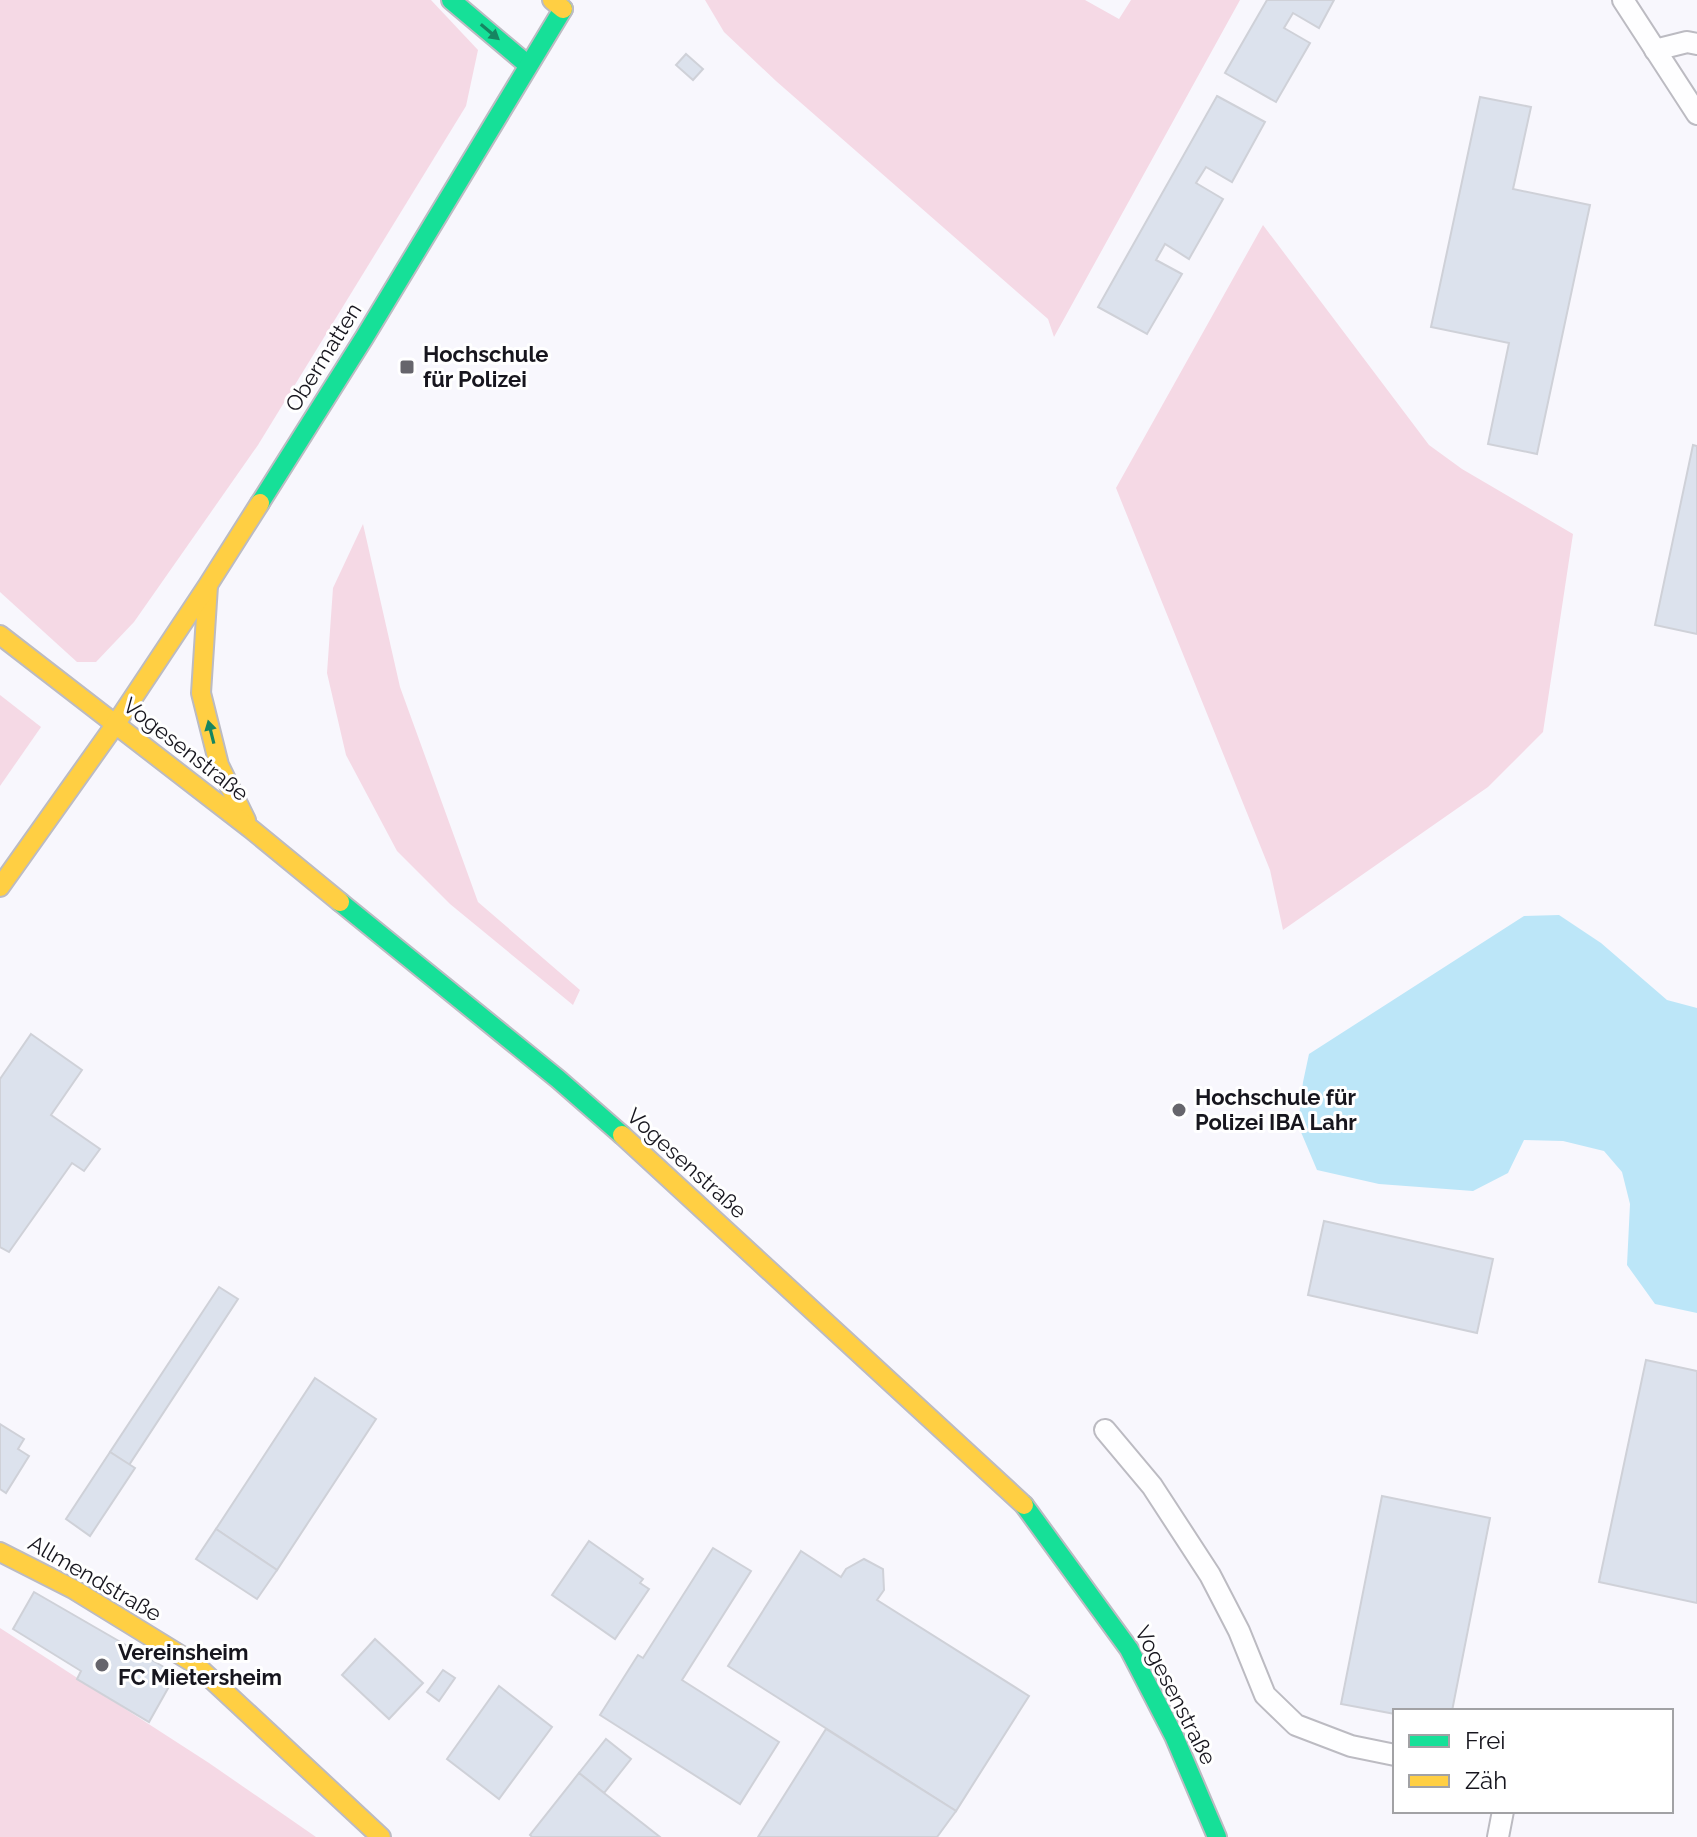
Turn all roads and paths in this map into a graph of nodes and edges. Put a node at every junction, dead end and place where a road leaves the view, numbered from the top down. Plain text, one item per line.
1 (451, 0) edge
2 (1623, 0) edge
3 (557, 4) edge
4 (1697, 44) edge
5 (1655, 50) junction
6 (528, 65) junction
7 (1697, 114) edge
8 (208, 585) junction
9 (0, 635) edge
10 (115, 725) junction
11 (251, 829) junction
12 (0, 887) edge
13 (1105, 1430) dead end
14 (0, 1552) edge
15 (1393, 1755) edge
16 (1503, 1813) edge
17 (381, 1837) edge
18 (1217, 1837) edge
19 (1498, 1837) edge

1 -> 6 street
2 - 5 lane
3 - 6 street, Obermatten
4 - 5 lane
5 - 7 lane
6 - 8 street, Obermatten
8 - 10 street, Obermatten
11 -> 8 street
9 - 10 street, Vogesenstraße
10 - 11 street, Vogesenstraße
10 - 12 street
11 - 18 street, Vogesenstraße
13 - 15 lane
14 - 17 street, Allmendstraße
16 - 19 lane

